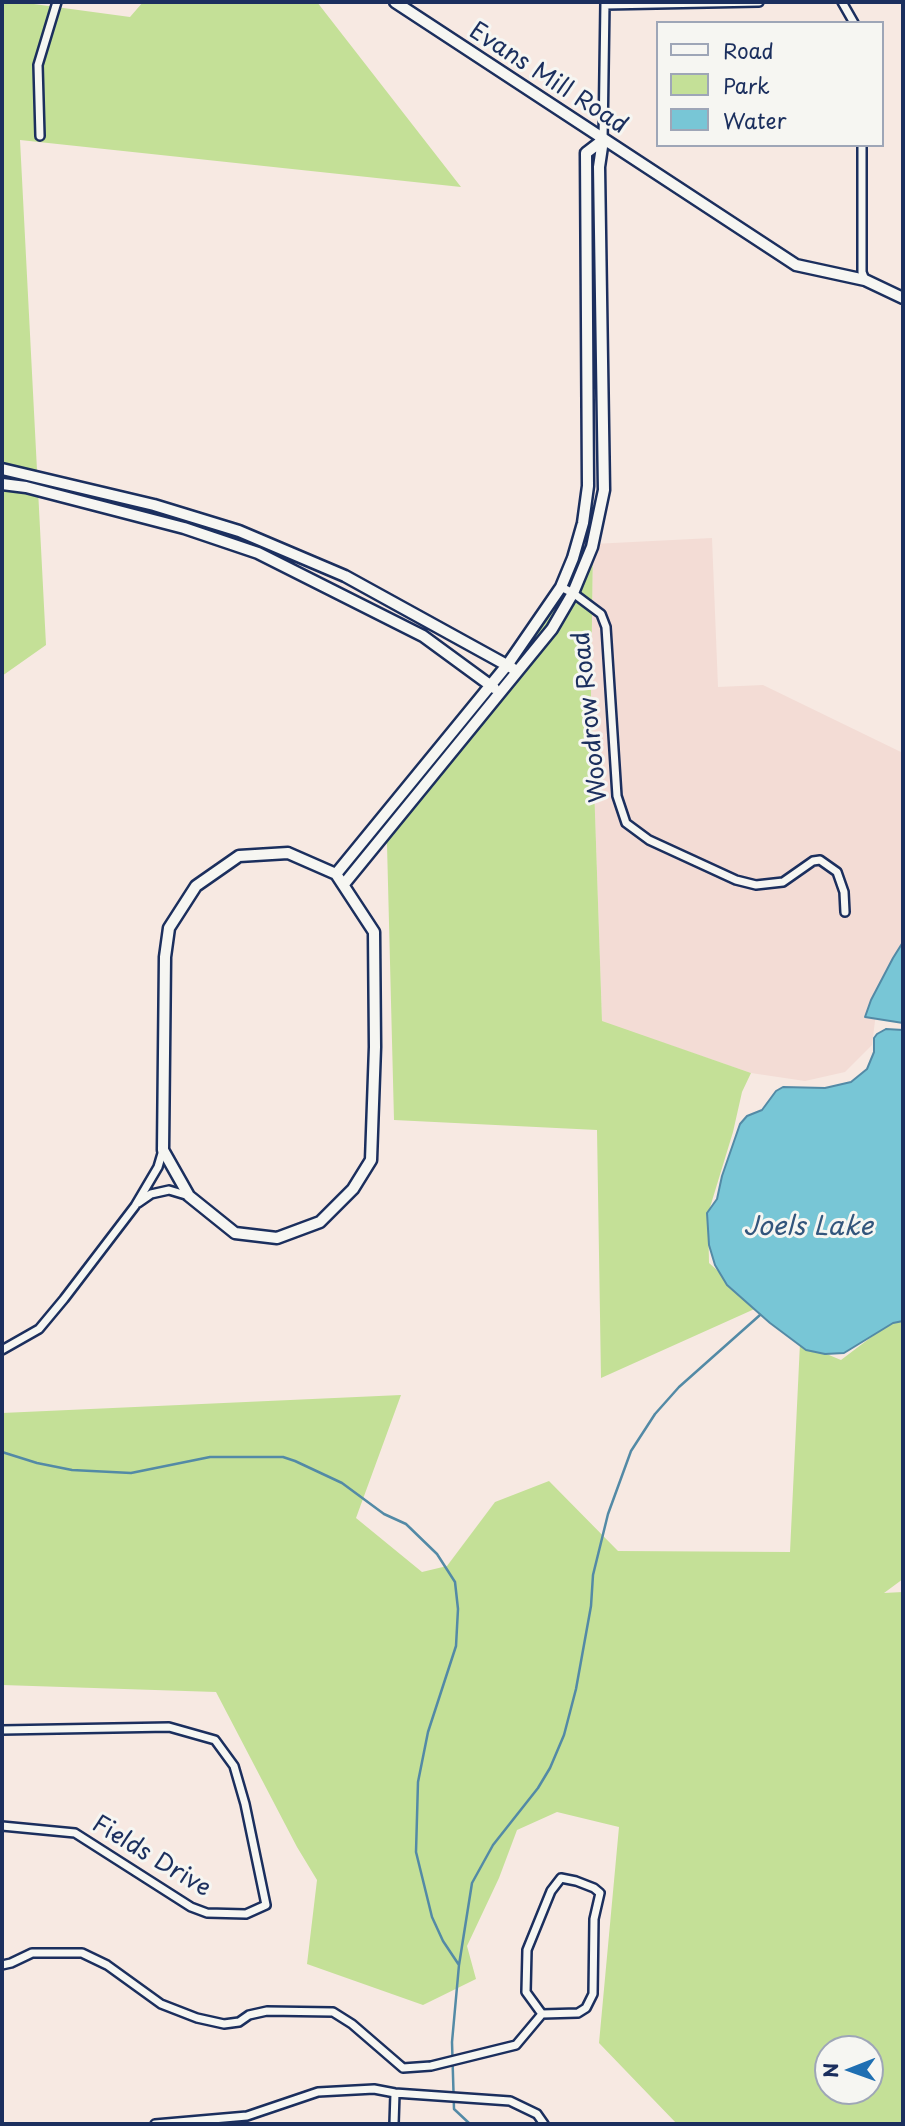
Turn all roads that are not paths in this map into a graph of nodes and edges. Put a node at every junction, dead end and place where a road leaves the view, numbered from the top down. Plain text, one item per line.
1 (57, 2) edge
2 (395, 2) edge
3 (759, 2) edge
4 (842, 2) edge
5 (605, 3) edge
6 (853, 21) edge
7 (40, 136) dead end
8 (603, 140) junction
9 (862, 147) edge
10 (864, 281) junction
11 (903, 298) edge
12 (2, 469) edge
13 (2, 484) edge
14 (561, 587) junction
15 (573, 593) junction
16 (508, 664) junction
17 (517, 673) junction
18 (491, 685) junction
19 (500, 693) junction
20 (336, 874) junction
21 (344, 884) junction
22 (845, 912) dead end
23 (163, 1150) junction
24 (189, 1196) junction
25 (135, 1206) junction
26 (2, 1350) edge
27 (2, 1730) edge
28 (2, 1826) edge
29 (2, 1965) edge
30 (542, 2014) junction
31 (395, 2093) junction
32 (155, 2124) edge
33 (394, 2124) edge
34 (544, 2124) edge

1 - 7 street
2 - 8 street, Evans Mill Road
3 - 5 street
4 - 6 street
5 - 8 street, Woodrow Road
8 - 10 street, Evans Mill Road
8 - 14 street, Woodrow Road
8 - 15 street, Woodrow Road
9 - 10 street
10 - 11 street, Evans Mill Road
12 - 16 street
13 - 18 street
14 - 15 street, Woodrow Road
14 - 16 street, Woodrow Road
15 - 17 street, Woodrow Road
15 - 22 street, Woodrow Road
16 - 17 street
16 - 18 street, Woodrow Road
17 - 19 street, Woodrow Road
18 - 19 street
18 - 20 street, Woodrow Road
19 - 21 street, Woodrow Road
20 - 21 street
20 - 23 street
21 - 24 street
23 - 24 street
23 - 25 street
24 - 25 street
25 - 26 street
27 - 28 street, Fields Drive
29 - 30 street
30 - 30 street
31 - 32 street
31 - 33 street
31 - 34 street

